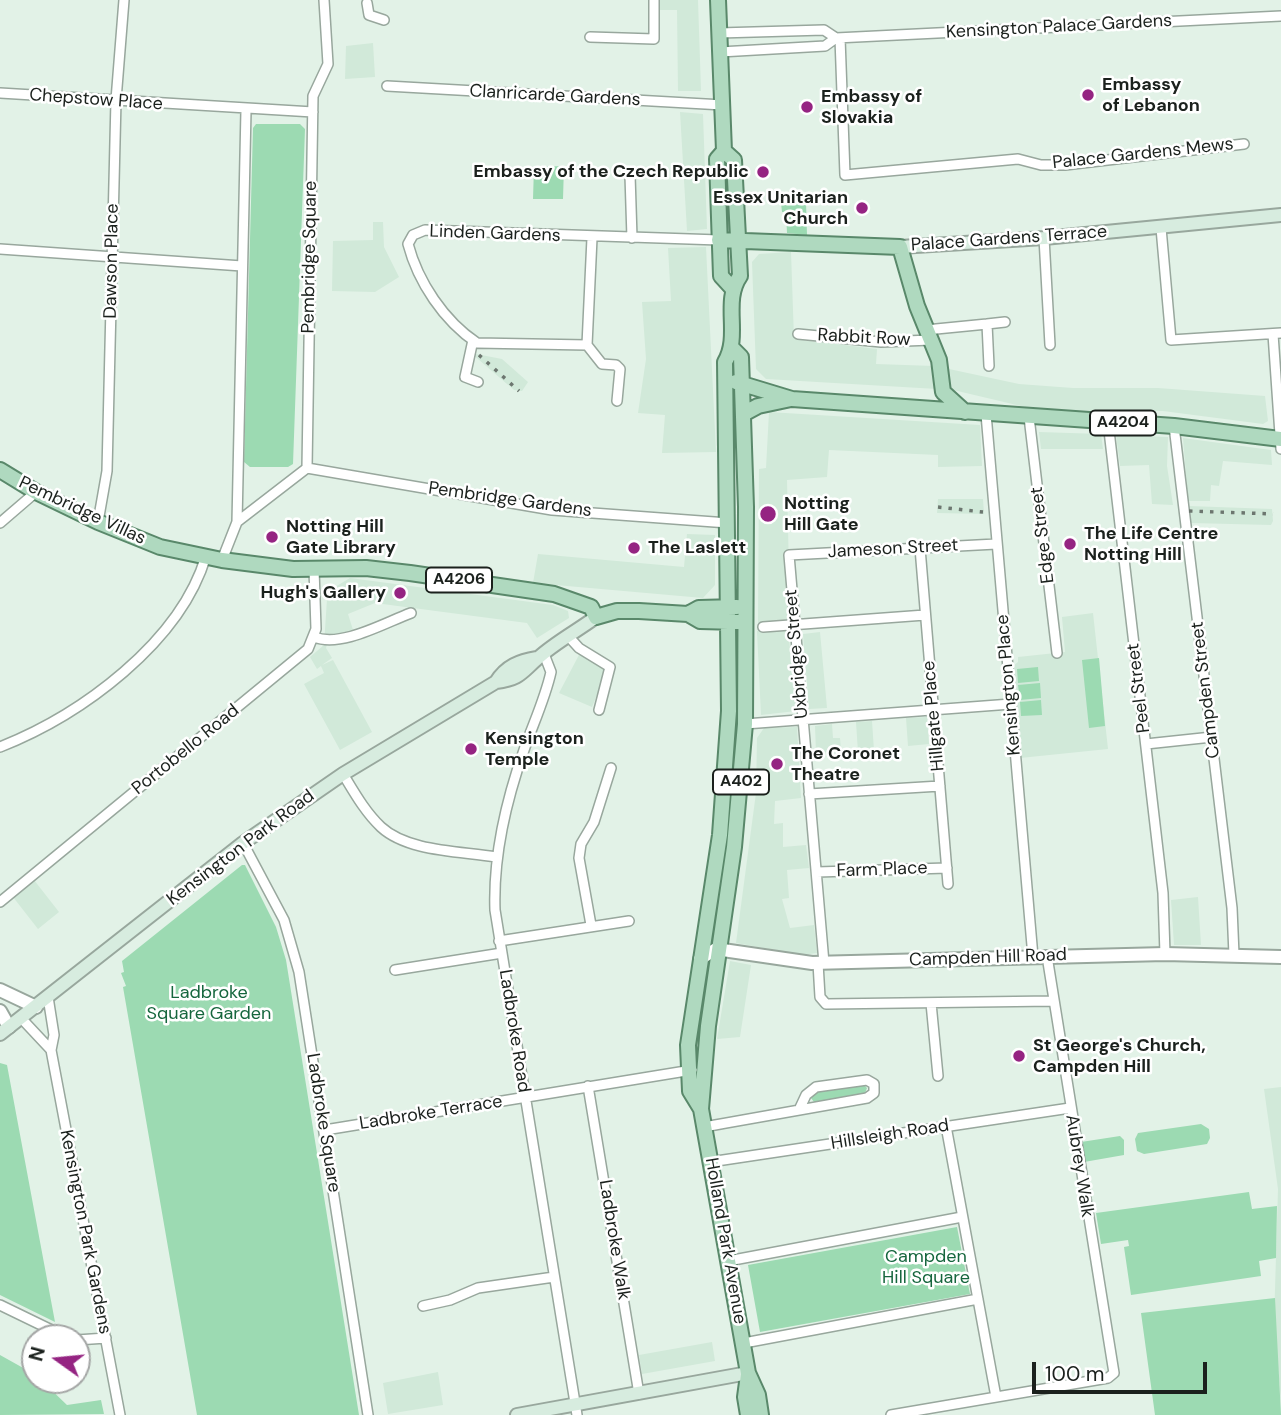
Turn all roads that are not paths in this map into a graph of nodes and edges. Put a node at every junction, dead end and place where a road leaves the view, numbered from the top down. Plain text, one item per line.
1 (124, 0) edge
2 (324, 0) edge
3 (654, 0) edge
4 (718, 0) edge
5 (367, 2) dead end
6 (1281, 16) edge
7 (384, 20) dead end
8 (719, 33) junction
9 (590, 37) dead end
10 (838, 38) junction
11 (720, 52) junction
12 (387, 86) dead end
13 (0, 93) edge
14 (116, 100) junction
15 (723, 105) junction
16 (246, 110) junction
17 (313, 112) junction
18 (1244, 144) dead end
19 (724, 151) junction
20 (630, 175) dead end
21 (1281, 215) edge
22 (1161, 228) junction
23 (592, 238) junction
24 (632, 238) junction
25 (1044, 238) junction
26 (737, 239) junction
27 (719, 240) junction
28 (900, 247) junction
29 (0, 249) edge
30 (112, 257) junction
31 (242, 266) junction
32 (732, 288) junction
33 (1005, 322) dead end
34 (987, 324) junction
35 (1277, 333) edge
36 (798, 334) dead end
37 (928, 335) junction
38 (473, 340) junction
39 (587, 345) junction
40 (1050, 345) dead end
41 (733, 349) junction
42 (989, 366) dead end
43 (726, 377) junction
44 (478, 382) dead end
45 (743, 384) junction
46 (943, 392) junction
47 (792, 399) junction
48 (617, 401) dead end
49 (915, 407) junction
50 (965, 412) junction
51 (745, 413) junction
52 (986, 414) junction
53 (1028, 417) junction
54 (1108, 422) junction
55 (1174, 426) junction
56 (1281, 442) edge
57 (307, 468) junction
58 (0, 470) edge
59 (36, 492) junction
60 (98, 522) junction
61 (237, 522) junction
62 (0, 523) edge
63 (729, 523) junction
64 (996, 544) junction
65 (920, 548) junction
66 (789, 555) joint
67 (206, 556) junction
68 (222, 560) junction
69 (314, 569) junction
70 (747, 607) junction
71 (411, 613) dead end
72 (729, 615) junction
73 (925, 615) junction
74 (596, 617) junction
75 (747, 622) junction
76 (794, 626) junction
77 (764, 627) dead end
78 (314, 637) junction
79 (569, 637) junction
80 (1057, 653) dead end
81 (540, 656) junction
82 (1011, 704) junction
83 (933, 709) junction
84 (600, 710) dead end
85 (802, 719) junction
86 (745, 724) junction
87 (1212, 737) junction
88 (1146, 744) junction
89 (0, 747) edge
90 (611, 768) dead end
91 (343, 774) junction
92 (940, 786) junction
93 (809, 794) junction
94 (243, 843) junction
95 (496, 857) junction
96 (947, 868) junction
97 (817, 872) junction
98 (948, 884) dead end
99 (0, 902) edge
100 (629, 921) dead end
101 (591, 925) junction
102 (499, 941) junction
103 (720, 950) junction
104 (502, 953) junction
105 (1165, 954) junction
106 (1234, 955) junction
107 (1040, 956) junction
108 (1281, 957) edge
109 (700, 959) junction
110 (821, 963) junction
111 (395, 970) dead end
112 (0, 990) edge
113 (48, 997) junction
114 (1054, 1001) junction
115 (931, 1003) junction
116 (36, 1007) junction
117 (0, 1011) edge
118 (21, 1018) junction
119 (5, 1030) edge
120 (51, 1049) junction
121 (704, 1068) junction
122 (688, 1070) junction
123 (938, 1076) dead end
124 (588, 1086) junction
125 (525, 1098) junction
126 (1070, 1108) junction
127 (701, 1109) junction
128 (799, 1110) junction
129 (946, 1126) junction
130 (704, 1127) junction
131 (324, 1130) junction
132 (710, 1163) junction
133 (962, 1217) junction
134 (728, 1261) junction
135 (554, 1277) junction
136 (978, 1299) junction
137 (0, 1305) edge
138 (423, 1306) dead end
139 (39, 1324) edge
140 (106, 1338) junction
141 (91, 1339) edge
142 (744, 1343) junction
143 (748, 1373) junction
144 (639, 1394) junction
145 (996, 1397) junction
146 (576, 1410) edge
147 (120, 1415) edge
148 (368, 1415) edge
149 (517, 1415) edge
150 (748, 1415) edge
151 (761, 1415) edge
152 (891, 1415) edge

1 - 14 street, Dawson Place
2 - 17 street, Pembridge Square
3 - 9 street
4 - 8 main road, A402
5 - 7 street
6 - 10 street, Kensington Palace Gardens
8 - 10 street, Kensington Palace Gardens
8 - 11 main road, A402
10 - 11 street, Kensington Palace Gardens
10 - 18 street, Palace Gardens Mews
11 - 15 main road, A402
12 - 15 street, Clanricarde Gardens
13 - 14 street, Chepstow Place
14 - 16 street, Chepstow Place
14 - 30 street, Dawson Place
15 - 19 main road, A402
16 - 17 street
16 - 31 street
17 - 57 street, Pembridge Square
19 - 26 main road, A402
19 - 27 main road, A402
20 - 24 street
21 - 22 main road, Palace Gardens Terrace
22 - 25 main road, Palace Gardens Terrace
22 - 35 street
23 - 24 street, Linden Gardens
23 - 38 street, Linden Gardens
23 - 39 street
24 - 27 street, Linden Gardens
25 - 28 main road, Palace Gardens Terrace
25 - 40 street
26 - 27 main road, Palace Gardens Terrace
26 - 28 main road, Palace Gardens Terrace
26 - 32 main road, A402
27 - 32 main road, A402
28 - 37 main road
29 - 30 street
30 - 31 street
30 - 60 street, Dawson Place
31 - 61 street
32 - 41 main road, A402
33 - 34 street, Rabbit Row
34 - 37 street, Rabbit Row
34 - 42 street
35 - 56 street
36 - 37 street, Rabbit Row
37 - 46 main road
38 - 39 street
38 - 44 street
39 - 48 street
41 - 43 main road, A402
41 - 45 main road, A402
43 - 45 main road, A4204
43 - 63 main road, A402
45 - 47 main road, A4204
45 - 51 main road, A402
46 - 49 main road
46 - 50 main road
47 - 49 main road, A4204
47 - 51 main road, A4204
49 - 50 main road, A4204
50 - 52 main road, A4204
51 - 70 main road, A402
52 - 53 main road, A4204
52 - 64 street, Kensington Place
53 - 54 main road, A4204
53 - 80 street, Edge Street
54 - 55 main road, A4204
54 - 88 street, Peel Street
55 - 56 main road, A4204
55 - 87 street, Campden Street
57 - 61 street
57 - 63 street, Pembridge Gardens
58 - 59 main road, Pembridge Villas / A4206
59 - 60 main road, Pembridge Villas / A4206
59 - 62 street
60 - 67 main road, Pembridge Villas / A4206
61 - 68 street
63 - 72 main road, A402
64 - 65 street, Jameson Street
64 - 82 street, Kensington Place
65 - 66 street, Jameson Street
65 - 73 street, Hillgate Place
66 - 76 street, Uxbridge Street
67 - 68 main road, A4206
67 - 89 street
68 - 69 main road, A4206
69 - 74 main road, A4206
69 - 78 street
70 - 72 main road
70 - 75 main road, A402
71 - 78 street
72 - 74 main road
72 - 75 main road
72 - 109 main road, A402
73 - 76 street
73 - 83 street, Hillgate Place
74 - 79 main road, Kensington Park Road
75 - 86 main road, A402
76 - 77 street
76 - 85 street, Uxbridge Street
78 - 99 street, Portobello Road
79 - 81 main road, Kensington Park Road
79 - 84 street
81 - 91 main road, Kensington Park Road
81 - 95 street, Ladbroke Road
82 - 83 street
82 - 107 street, Kensington Place
83 - 85 street
83 - 92 street, Hillgate Place
85 - 86 street
85 - 93 street, Uxbridge Street
86 - 103 main road, A402
87 - 88 street
87 - 106 street, Campden Street
88 - 105 street, Peel Street
90 - 101 street
91 - 94 main road, Kensington Park Road
91 - 95 street
92 - 93 street
92 - 96 street, Hillgate Place
93 - 97 street, Uxbridge Street
94 - 113 main road, Kensington Park Road
94 - 131 street, Ladbroke Square
95 - 102 street, Ladbroke Road
96 - 97 street, Farm Place
96 - 98 street, Hillgate Place
97 - 110 street, Uxbridge Street
100 - 101 street
101 - 102 street
102 - 104 street, Ladbroke Road
103 - 109 street
103 - 110 street, Campden Hill Road
103 - 121 main road, A402
104 - 111 street
104 - 125 street, Ladbroke Road
105 - 106 street, Campden Hill Road
105 - 107 street, Campden Hill Road
106 - 108 street, Campden Hill Road
107 - 110 street, Campden Hill Road
107 - 114 street, Aubrey Walk
109 - 122 main road, A402
110 - 115 street, Uxbridge Street
112 - 116 street
113 - 116 main road, Kensington Park Road
113 - 120 street, Kensington Park Gardens
114 - 115 street
114 - 126 street, Aubrey Walk
115 - 123 street
116 - 118 main road, Kensington Park Road
117 - 119 street
118 - 119 main road, Kensington Park Road
118 - 120 street
120 - 140 street, Kensington Park Gardens
121 - 122 street, Ladbroke Terrace
121 - 127 main road, Holland Park Avenue / A402
122 - 124 street, Ladbroke Terrace
122 - 127 main road, Holland Park Avenue / A402
124 - 125 street, Ladbroke Terrace
124 - 144 street, Ladbroke Walk
125 - 131 street, Ladbroke Terrace
125 - 135 street, Ladbroke Road
126 - 129 street, Hillsleigh Road
126 - 145 street, Aubrey Walk
127 - 130 main road, Holland Park Avenue / A402
128 - 128 street
128 - 130 street
129 - 132 street, Hillsleigh Road
129 - 133 street
130 - 132 main road, Holland Park Avenue / A402
131 - 148 street, Ladbroke Square
132 - 134 main road, Holland Park Avenue / A402
133 - 134 street
133 - 136 street
134 - 142 main road, Holland Park Avenue / A402
135 - 138 street
135 - 146 street, Ladbroke Road
136 - 142 street
136 - 145 street
137 - 139 street
140 - 141 street
140 - 147 street, Kensington Park Gardens
142 - 143 main road, Holland Park Avenue / A402
143 - 144 main road
143 - 150 main road, Holland Park Avenue / A402
143 - 151 main road, Holland Park Avenue / A402
144 - 146 main road
145 - 152 street
146 - 149 main road

